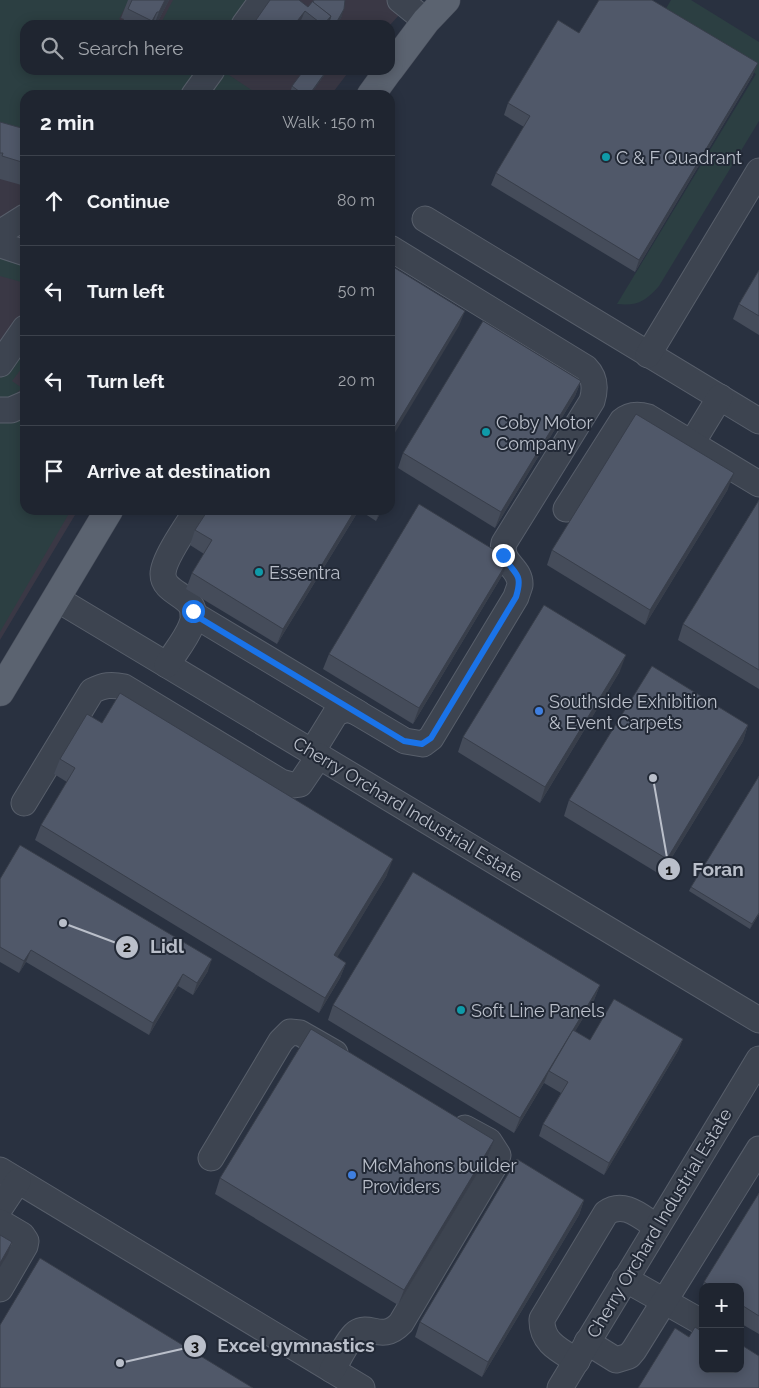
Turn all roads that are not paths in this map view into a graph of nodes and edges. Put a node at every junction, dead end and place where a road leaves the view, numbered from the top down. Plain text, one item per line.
1 (262, 0) edge
2 (400, 0) edge
3 (446, 0) edge
4 (248, 20) edge
5 (426, 21) junction
6 (395, 62) edge
7 (208, 75) edge
8 (386, 75) edge
9 (198, 90) edge
10 (375, 90) edge
11 (759, 171) edge
12 (426, 219) dead end
13 (10, 224) edge
14 (20, 251) edge
15 (395, 251) edge
16 (20, 335) edge
17 (648, 355) junction
18 (0, 364) edge
19 (720, 398) junction
20 (20, 406) edge
21 (0, 410) edge
22 (759, 421) edge
23 (692, 443) junction
24 (756, 474) edge
25 (566, 509) dead end
26 (106, 515) edge
27 (194, 515) edge
28 (57, 599) junction
29 (193, 614) junction
30 (167, 665) junction
31 (0, 692) edge
32 (358, 713) junction
33 (316, 754) junction
34 (24, 803) dead end
35 (759, 1020) edge
36 (759, 1059) edge
37 (352, 1062) edge
38 (751, 1092) edge
39 (446, 1116) edge
40 (759, 1149) edge
41 (211, 1158) dead end
42 (9, 1176) edge
43 (0, 1208) edge
44 (0, 1222) edge
45 (657, 1227) junction
46 (625, 1279) junction
47 (0, 1288) edge
48 (665, 1301) junction
49 (699, 1321) edge
50 (582, 1352) junction
51 (332, 1370) junction
52 (362, 1388) edge
53 (560, 1388) edge

1 - 4 street
2 - 5 street
3 - 5 main road
5 - 6 main road
7 - 9 street
8 - 10 main road
11 - 17 street
12 - 17 street
13 - 14 street
15 - 32 street
16 - 18 street
17 - 19 street
19 - 22 street
19 - 23 street
20 - 21 street
23 - 24 street
23 - 25 street
26 - 28 main road
27 - 29 street
28 - 30 street, Cherry Orchard Industrial Estate
28 - 31 main road
29 - 30 street
29 - 32 street
30 - 33 street, Cherry Orchard Industrial Estate
32 - 33 street
33 - 34 street
33 - 35 street, Cherry Orchard Industrial Estate
36 - 38 street, Cherry Orchard Industrial Estate
37 - 41 street
38 - 45 street, Cherry Orchard Industrial Estate
39 - 51 street
40 - 48 street
42 - 43 street
42 - 51 street
44 - 47 street
45 - 46 street, Cherry Orchard Industrial Estate
45 - 50 street
46 - 48 street
46 - 50 street, Cherry Orchard Industrial Estate
48 - 49 street
48 - 50 street
50 - 53 street, Cherry Orchard Industrial Estate
51 - 52 street

